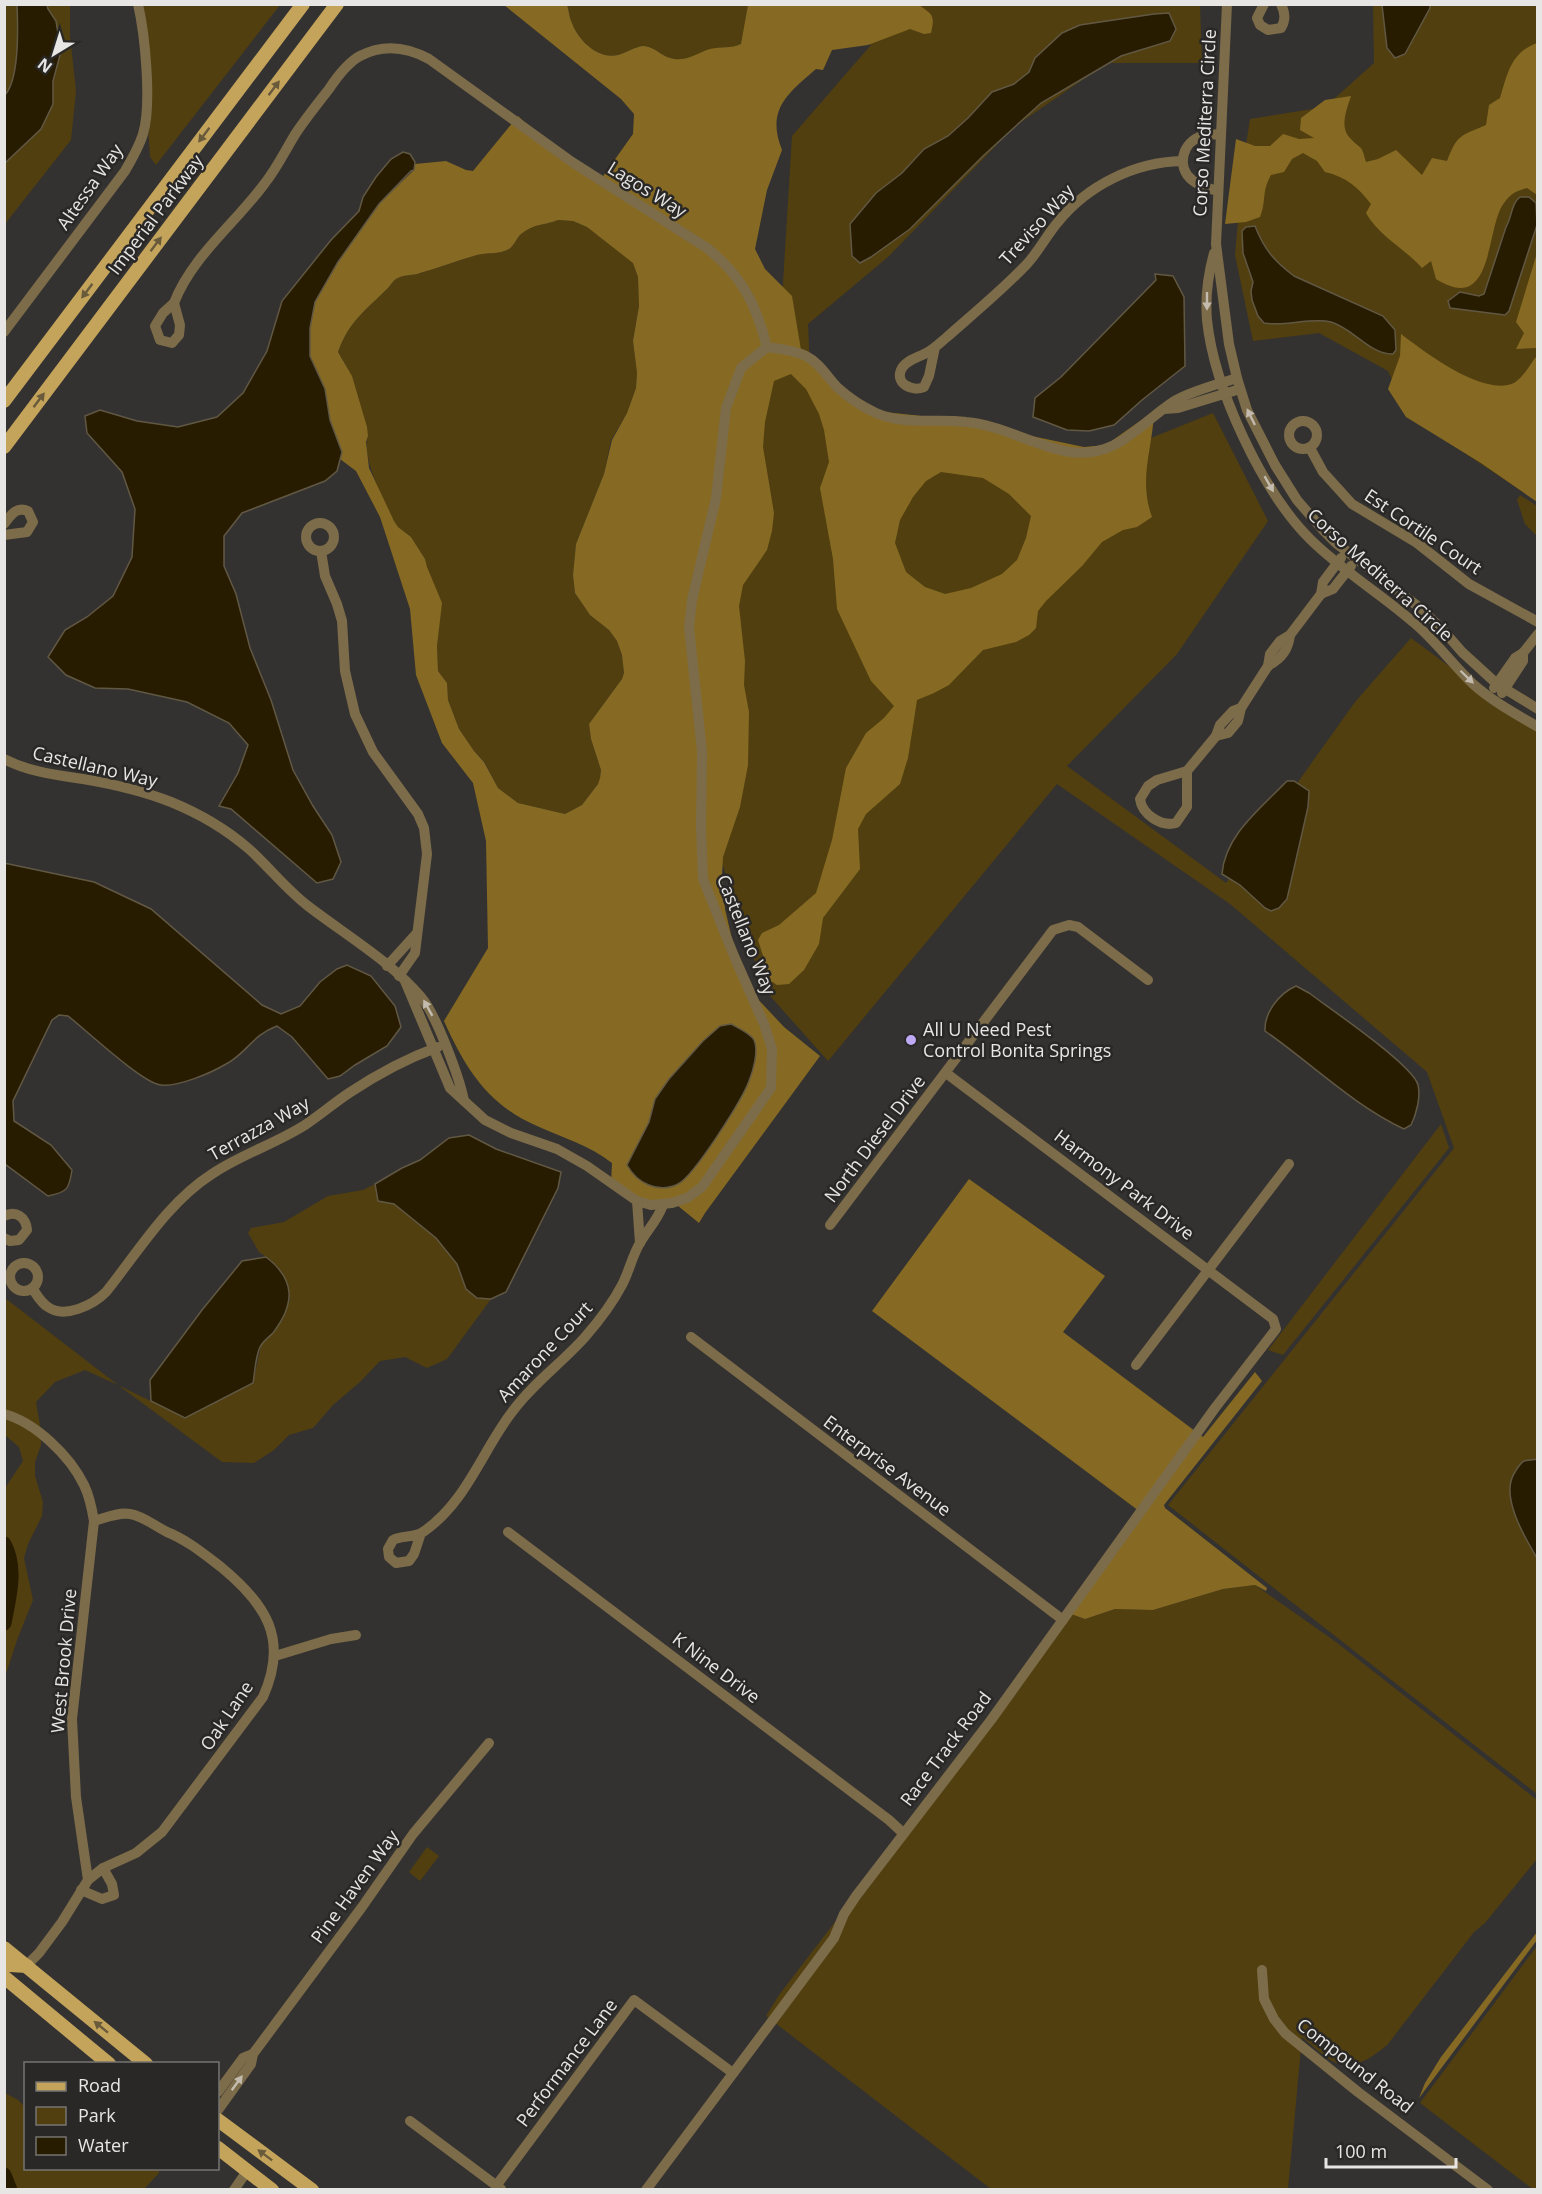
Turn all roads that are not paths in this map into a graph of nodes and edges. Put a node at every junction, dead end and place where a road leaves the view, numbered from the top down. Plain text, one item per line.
1 (138, 4) edge
2 (303, 4) edge
3 (337, 4) edge
4 (1227, 4) edge
5 (1264, 4) edge
6 (1281, 4) edge
7 (1221, 134) junction
8 (1182, 161) junction
9 (1218, 191) junction
10 (1216, 244) junction
11 (174, 303) dead end
12 (4, 332) edge
13 (766, 347) junction
14 (935, 347) dead end
15 (1237, 378) junction
16 (1223, 389) junction
17 (1240, 389) junction
18 (4, 401) edge
19 (4, 447) edge
20 (1310, 448) dead end
21 (4, 524) edge
22 (4, 535) edge
23 (321, 551) dead end
24 (1346, 551) junction
25 (1356, 559) junction
26 (1338, 563) junction
27 (1347, 570) junction
28 (1321, 594) junction
29 (1538, 622) edge
30 (1538, 634) edge
31 (1501, 686) junction
32 (1493, 698) junction
33 (1538, 709) edge
34 (1538, 727) edge
35 (4, 759) edge
36 (1187, 771) junction
37 (416, 934) junction
38 (387, 966) junction
39 (402, 979) junction
40 (1148, 980) dead end
41 (438, 1046) junction
42 (946, 1073) junction
43 (1289, 1164) dead end
44 (637, 1201) junction
45 (663, 1205) junction
46 (4, 1216) edge
47 (830, 1225) dead end
48 (4, 1238) edge
49 (640, 1243) junction
50 (1209, 1269) junction
51 (32, 1288) dead end
52 (1276, 1329) joint
53 (692, 1337) dead end
54 (1136, 1365) dead end
55 (4, 1414) edge
56 (94, 1521) junction
57 (508, 1532) dead end
58 (421, 1533) dead end
59 (1063, 1620) junction
60 (356, 1635) dead end
61 (275, 1656) junction
62 (489, 1743) dead end
63 (903, 1833) junction
64 (103, 1868) junction
65 (88, 1880) junction
66 (81, 1890) junction
67 (4, 1948) edge
68 (4, 1962) edge
69 (27, 1966) junction
70 (1262, 1970) dead end
71 (4, 1977) edge
72 (253, 2054) junction
73 (107, 2062) edge
74 (144, 2062) edge
75 (733, 2073) junction
76 (219, 2091) edge
77 (219, 2109) edge
78 (219, 2121) edge
79 (410, 2121) dead end
80 (219, 2149) edge
81 (248, 2171) junction
82 (498, 2188) edge
83 (234, 2190) edge
84 (272, 2190) edge
85 (312, 2190) edge
86 (646, 2190) edge
87 (1488, 2190) edge

1 - 12 street, Altessa Way
2 -> 18 main road, Imperial Parkway
19 -> 3 main road, Imperial Parkway
4 - 7 street, Corso Mediterra Circle
5 - 6 street
7 - 8 street
7 - 9 street, Corso Mediterra Circle
8 - 9 street
8 - 14 street, Treviso Way
9 - 10 street, Corso Mediterra Circle
10 - 15 street, Corso Mediterra Circle
10 -> 16 street, Corso Mediterra Circle
11 - 13 street, Lagos Way
13 - 16 street
13 - 45 street, Castellano Way
15 - 16 street
15 - 17 street, Corso Mediterra Circle
16 - 17 street
16 -> 26 street, Corso Mediterra Circle
24 -> 17 street, Corso Mediterra Circle
20 - 29 street, Est Cortile Court
21 - 22 street
23 - 37 street
24 - 25 street, Corso Mediterra Circle
24 - 26 street
25 - 27 street
25 - 31 street, Corso Mediterra Circle
26 - 27 street, Corso Mediterra Circle
26 - 28 street
27 - 28 street
27 -> 32 street, Corso Mediterra Circle
28 - 36 street
30 - 31 street
31 - 32 street
31 - 33 street, Corso Mediterra Circle
32 - 34 street, Corso Mediterra Circle
35 - 38 street, Castellano Way
36 - 36 street
37 - 38 street
37 - 39 street
38 - 39 street, Castellano Way
39 - 41 street, Castellano Way
40 - 42 street, North Diesel Drive
41 - 44 street, Castellano Way
41 - 51 street, Terrazza Way
42 - 47 street, North Diesel Drive
42 - 50 street, Harmony Park Drive
43 - 50 street
44 - 45 street, Castellano Way
44 - 49 street
45 - 49 street
46 - 48 street
49 - 58 street, Amarone Court
50 - 52 street, Harmony Park Drive
50 - 54 street
52 - 59 street, Race Track Road
53 - 59 street, Enterprise Avenue
55 - 56 street, West Brook Drive
56 - 61 street, Oak Lane
56 - 65 street, West Brook Drive
57 - 63 street, K Nine Drive
59 - 63 street, Race Track Road
60 - 61 street
61 - 64 street, Oak Lane
62 - 72 street, Pine Haven Way
63 - 75 street, Race Track Road
64 - 65 street, Oak Lane
64 - 66 street
65 - 66 street
66 - 69 street
67 - 69 main road
68 - 69 main road
74 -> 69 main road
70 - 87 street, Compound Road
71 - 73 main road
72 - 76 street, Pine Haven Way
77 -> 72 street, Pine Haven Way
75 - 82 street, Performance Lane
75 - 86 street, Race Track Road
85 -> 78 main road
79 - 82 street
80 - 81 main road
81 - 83 street
81 - 84 main road

